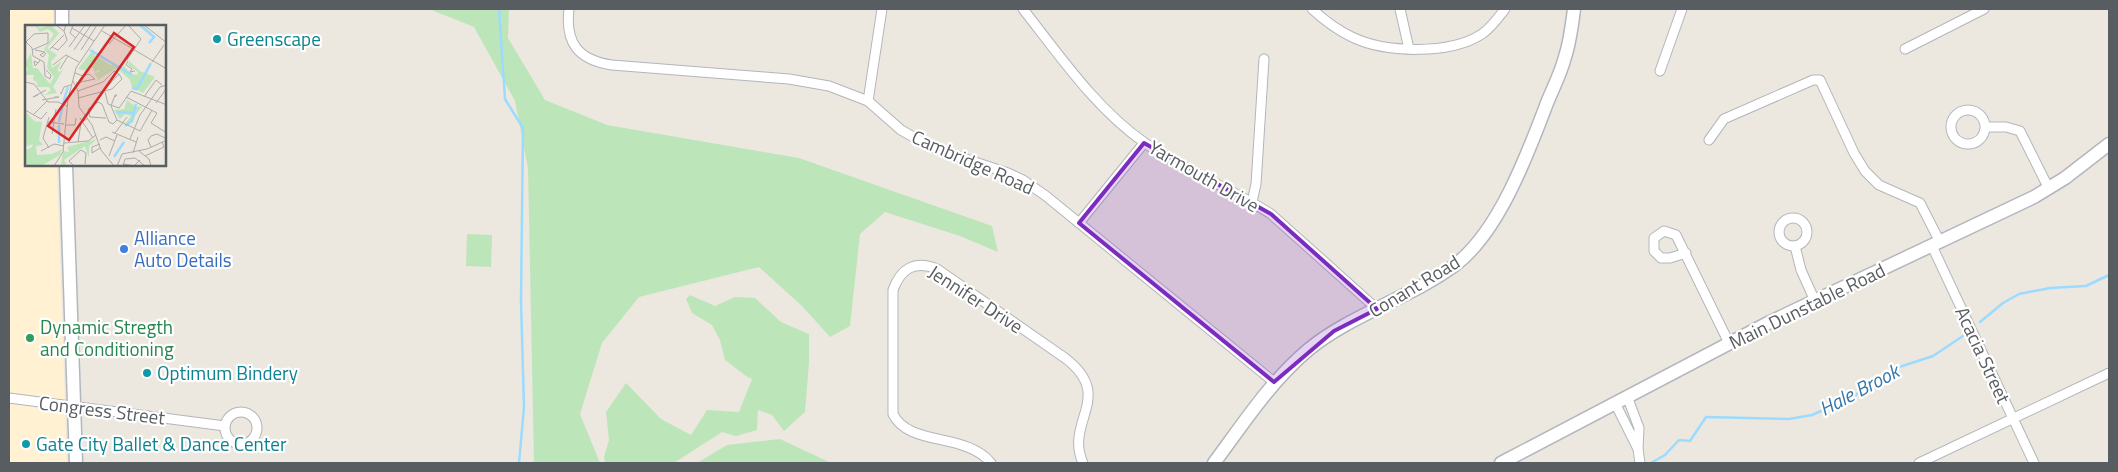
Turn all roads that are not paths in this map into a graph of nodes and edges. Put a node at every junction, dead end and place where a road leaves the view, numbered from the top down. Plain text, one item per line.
1 (62, 9) edge
2 (569, 9) edge
3 (882, 9) edge
4 (1023, 9) edge
5 (1312, 9) edge
6 (1400, 9) edge
7 (1504, 9) edge
8 (1574, 9) edge
9 (1682, 9) edge
10 (1984, 9) edge
11 (62, 25) edge
12 (1409, 48) junction
13 (1905, 49) dead end
14 (1264, 59) dead end
15 (1660, 71) dead end
16 (868, 101) junction
17 (1986, 127) dead end
18 (1708, 140) dead end
19 (1144, 143) junction
20 (2109, 144) edge
21 (66, 166) edge
22 (2049, 188) junction
23 (1252, 202) junction
24 (1079, 223) junction
25 (1936, 244) junction
26 (1794, 246) dead end
27 (1686, 253) dead end
28 (1815, 300) junction
29 (1377, 310) junction
30 (1728, 343) junction
31 (2109, 372) edge
32 (1274, 382) junction
33 (1627, 396) junction
34 (9, 398) edge
35 (1614, 403) junction
36 (73, 406) junction
37 (2012, 418) junction
38 (225, 426) dead end
39 (1638, 449) junction
40 (76, 463) edge
41 (991, 463) edge
42 (1083, 463) edge
43 (1214, 463) edge
44 (1501, 463) edge
45 (1640, 463) edge
46 (1919, 463) edge
47 (2034, 463) edge

1 - 11 street
2 - 16 street, Cambridge Road
3 - 16 street
4 - 19 street, Yarmouth Drive
5 - 12 street
6 - 12 street
7 - 12 street
8 - 29 street, Conant Road
9 - 15 street
10 - 13 street
14 - 23 street
16 - 24 street, Cambridge Road
17 - 22 street
18 - 25 street, Acacia Street
19 - 23 street, Yarmouth Drive
19 - 24 street
20 - 22 street, Main Dunstable Road
21 - 36 street
22 - 25 street, Main Dunstable Road
23 - 29 street, Yarmouth Drive
24 - 32 street, Cambridge Road
25 - 28 street, Main Dunstable Road
25 - 37 street, Acacia Street
26 - 28 street
27 - 30 street
28 - 30 street, Main Dunstable Road
29 - 32 street, Conant Road
30 - 33 street, Main Dunstable Road
31 - 37 street
32 - 43 street, Conant Road
33 - 35 street, Main Dunstable Road
33 - 39 street
34 - 36 street, Congress Street
35 - 39 street
35 - 44 street, Main Dunstable Road
36 - 38 street, Congress Street
36 - 40 street
37 - 46 street
37 - 47 street, Acacia Street
39 - 45 street
41 - 42 street, Jennifer Drive

